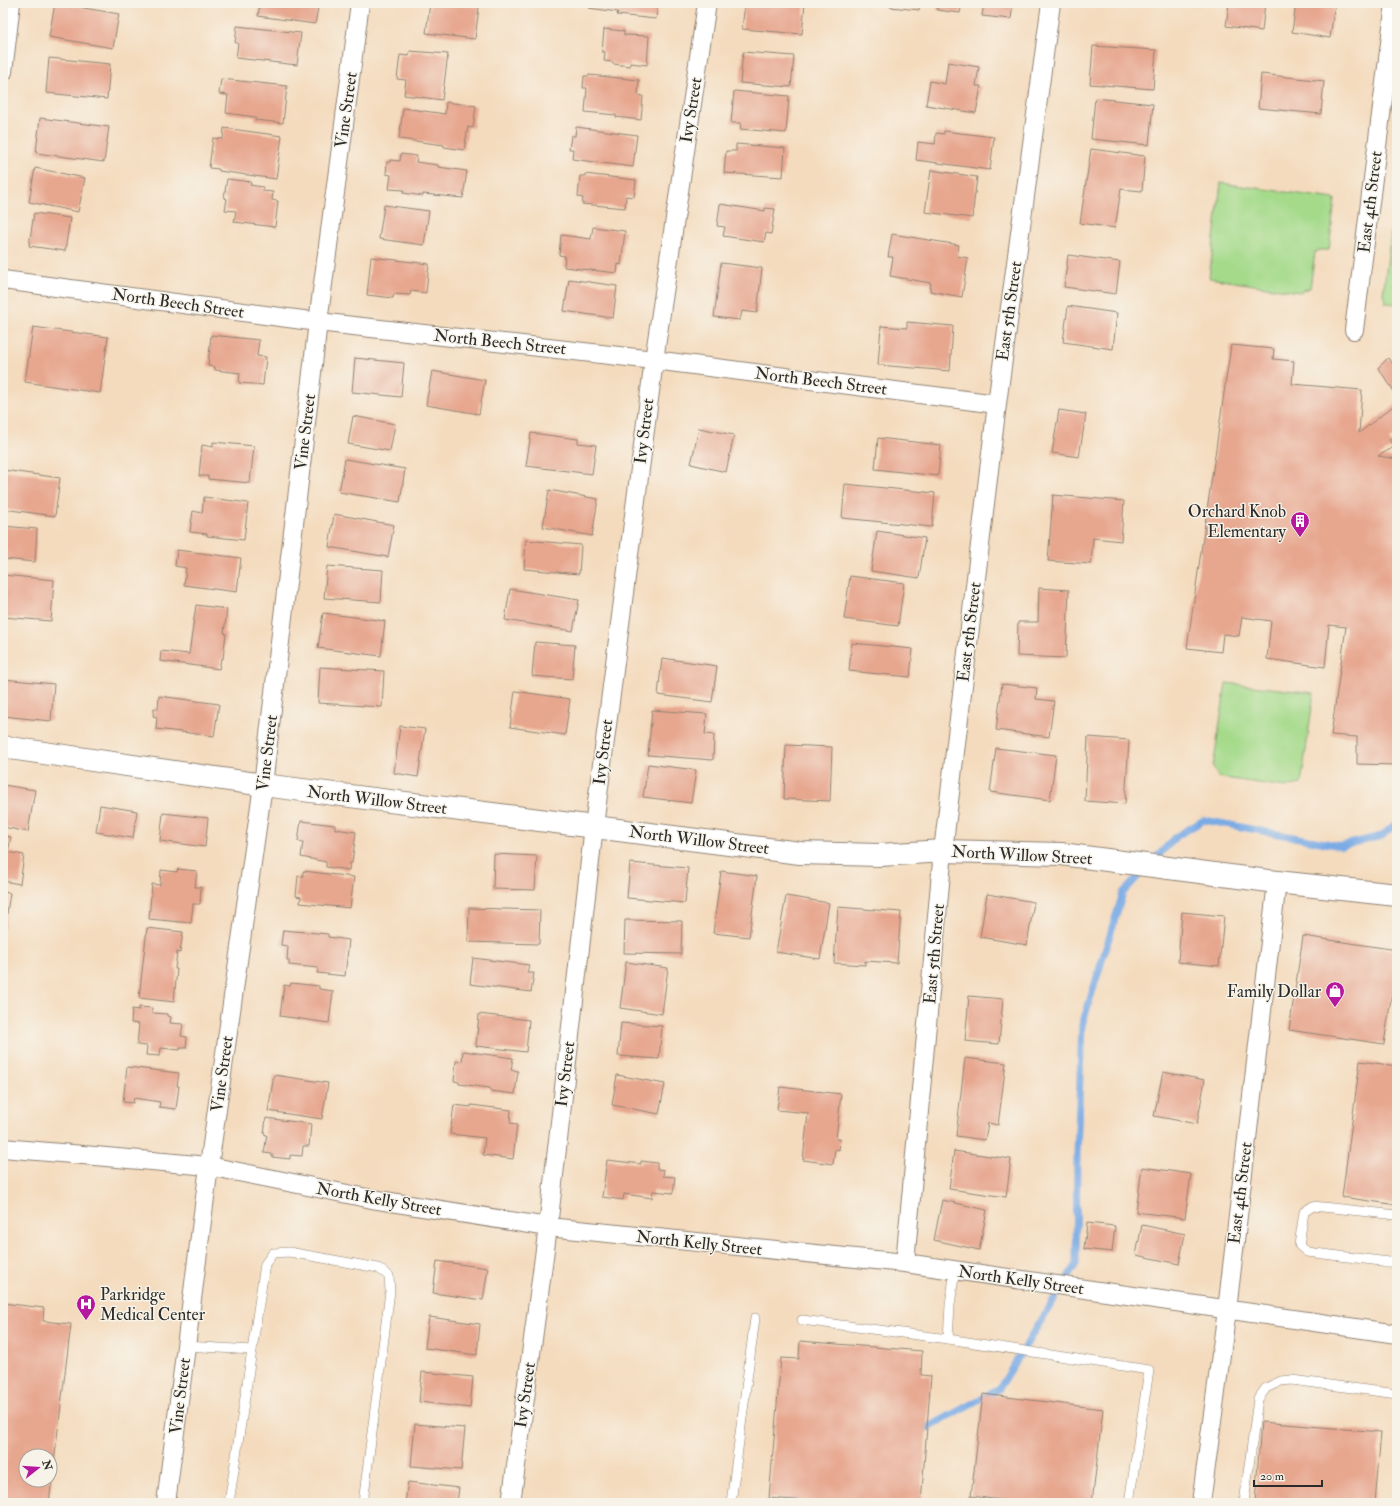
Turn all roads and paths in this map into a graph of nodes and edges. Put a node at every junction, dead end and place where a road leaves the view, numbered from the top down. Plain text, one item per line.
1 (11, 3) edge
2 (360, 3) edge
3 (707, 3) edge
4 (1051, 3) edge
5 (1395, 3) edge
6 (3, 72) edge
7 (3, 280) edge
8 (318, 322) junction
9 (1354, 330) dead end
10 (654, 360) junction
11 (997, 404) junction
12 (3, 747) edge
13 (263, 785) junction
14 (594, 826) junction
15 (943, 850) junction
16 (1277, 882) junction
17 (1397, 895) edge
18 (3, 1148) edge
19 (210, 1166) junction
20 (1397, 1215) edge
21 (548, 1227) junction
22 (905, 1263) junction
23 (1397, 1263) edge
24 (955, 1270) junction
25 (1227, 1310) junction
26 (755, 1318) dead end
27 (802, 1320) dead end
28 (1397, 1334) edge
29 (948, 1338) junction
30 (186, 1346) junction
31 (252, 1350) junction
32 (1397, 1394) edge
33 (166, 1503) edge
34 (229, 1503) edge
35 (363, 1503) edge
36 (511, 1503) edge
37 (731, 1503) edge
38 (1129, 1503) edge
39 (1201, 1503) edge
40 (1244, 1503) edge

1 - 6 street
2 - 8 street, Vine Street
3 - 10 street, Ivy Street
4 - 11 street, East 5th Street
5 - 9 street, East 4th Street
7 - 8 street, North Beech Street
8 - 10 street, North Beech Street
8 - 13 street, Vine Street
10 - 11 street, North Beech Street
10 - 14 street, Ivy Street
11 - 15 street, East 5th Street
12 - 13 main road, North Willow Street
13 - 14 main road, North Willow Street
13 - 19 street, Vine Street
14 - 15 main road, North Willow Street
14 - 21 street, Ivy Street
15 - 16 main road, North Willow Street
15 - 22 street, East 5th Street
16 - 17 main road, North Willow Street
16 - 25 street, East 4th Street
18 - 19 street, North Kelly Street
19 - 21 street, North Kelly Street
19 - 30 street, Vine Street
20 - 23 lane
21 - 22 street, North Kelly Street
21 - 36 street, Ivy Street
22 - 24 street, North Kelly Street
24 - 25 street, North Kelly Street
24 - 29 lane
25 - 28 street, North Kelly Street
25 - 39 street, East 4th Street
26 - 37 lane
27 - 29 lane
29 - 38 lane
30 - 31 lane
30 - 33 street, Vine Street
31 - 34 lane
31 - 35 lane
32 - 40 lane

